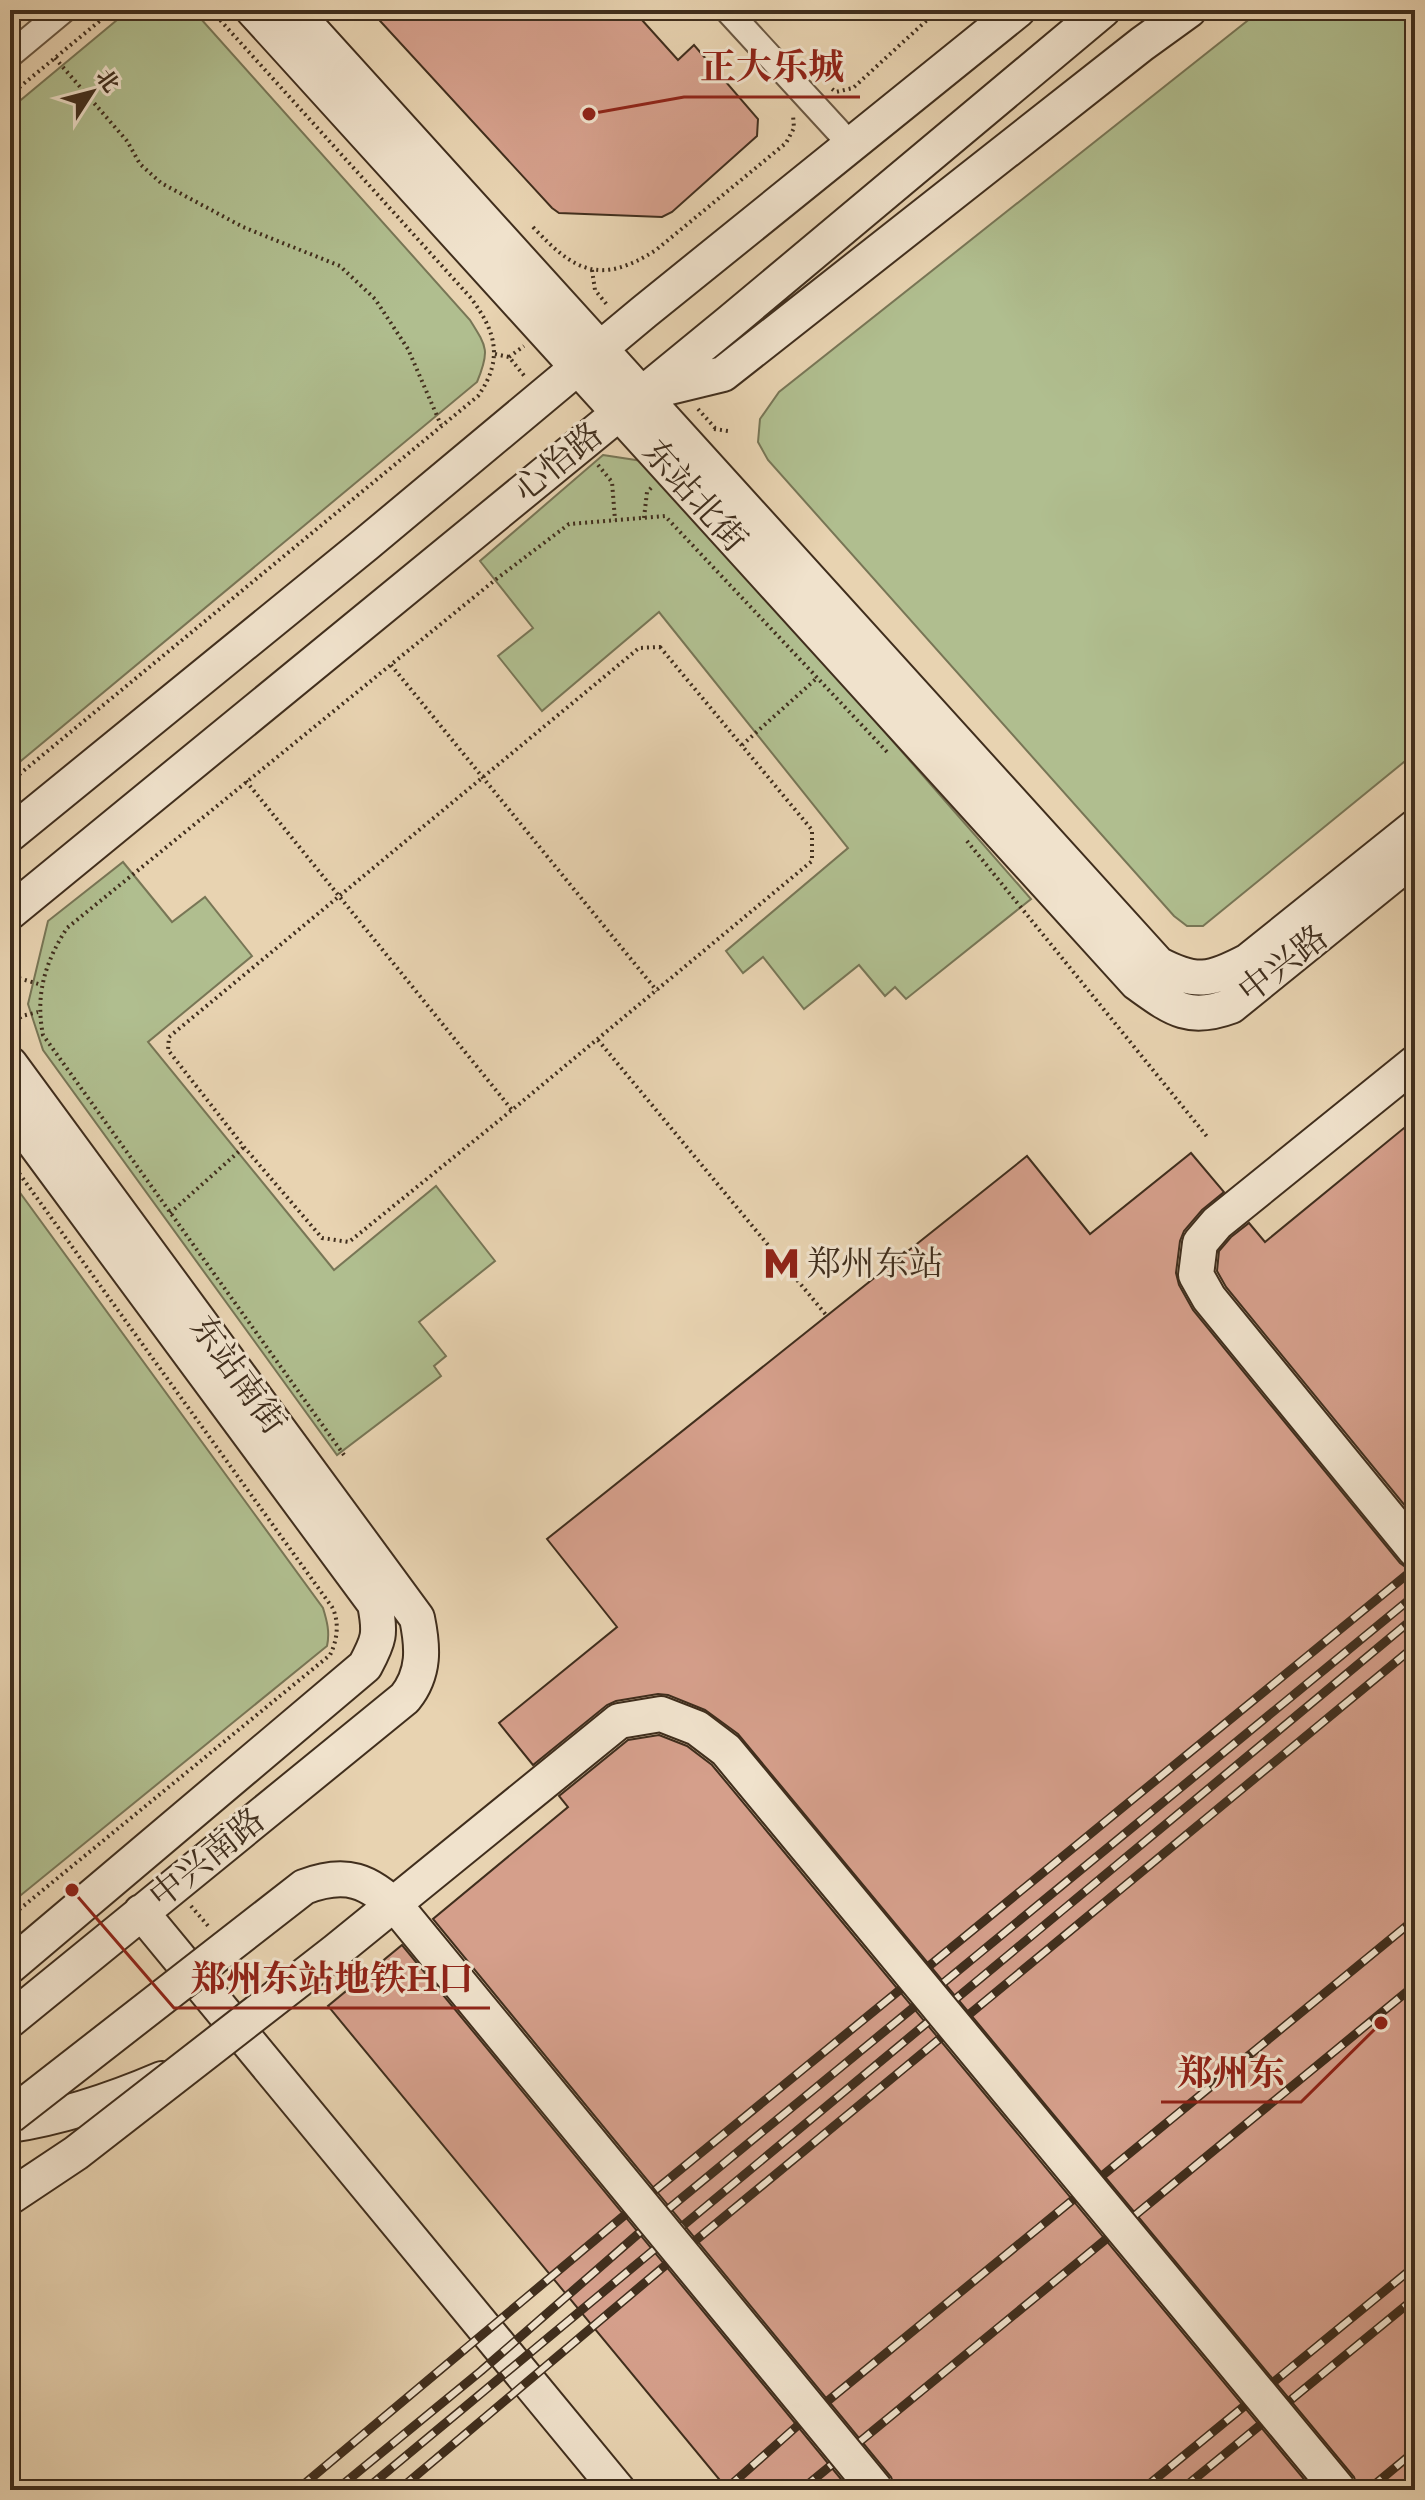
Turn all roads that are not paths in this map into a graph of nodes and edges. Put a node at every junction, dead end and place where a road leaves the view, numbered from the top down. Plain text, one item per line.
1 (64, 10) edge
2 (253, 10) edge
3 (293, 10) edge
4 (727, 10) edge
5 (1018, 10) edge
6 (1103, 10) edge
7 (1189, 10) edge
8 (10, 55) edge
9 (851, 145) junction
10 (589, 358) junction
11 (630, 403) junction
12 (1415, 827) edge
13 (10, 834) edge
14 (1415, 857) edge
15 (10, 912) edge
16 (1147, 973) junction
17 (1415, 1063) edge
18 (10, 1064) edge
19 (10, 1110) edge
20 (1415, 1550) edge
21 (365, 1666) joint
22 (405, 1698) joint
23 (141, 1912) junction
24 (10, 1966) edge
25 (10, 2020) edge
26 (184, 2069) junction
27 (10, 2116) edge
28 (10, 2125) edge
29 (10, 2197) edge
30 (618, 2490) edge
31 (876, 2490) edge
32 (1339, 2490) edge

1 - 8 street
2 - 10 street, 东站北街
3 - 10 street, 东站北街
4 - 9 street
5 - 9 street, 心怡路
6 - 11 street, 心怡路
7 - 11 street
9 - 10 street, 心怡路
10 - 11 street, 东站北街
10 - 13 street, 心怡路
11 - 15 street, 心怡路
11 - 16 street, 东站北街
12 - 16 street, 中兴路
14 - 16 street, 中兴路
17 - 20 street
18 - 22 street, 东站南街
19 - 21 street, 东站南街
21 - 24 street, 中兴南路
22 - 23 street, 中兴南路
23 - 25 street, 中兴南路
23 - 30 street
26 - 28 street, bridge
26 - 29 street, bridge
26 - 32 street, bridge
27 - 31 street, bridge

